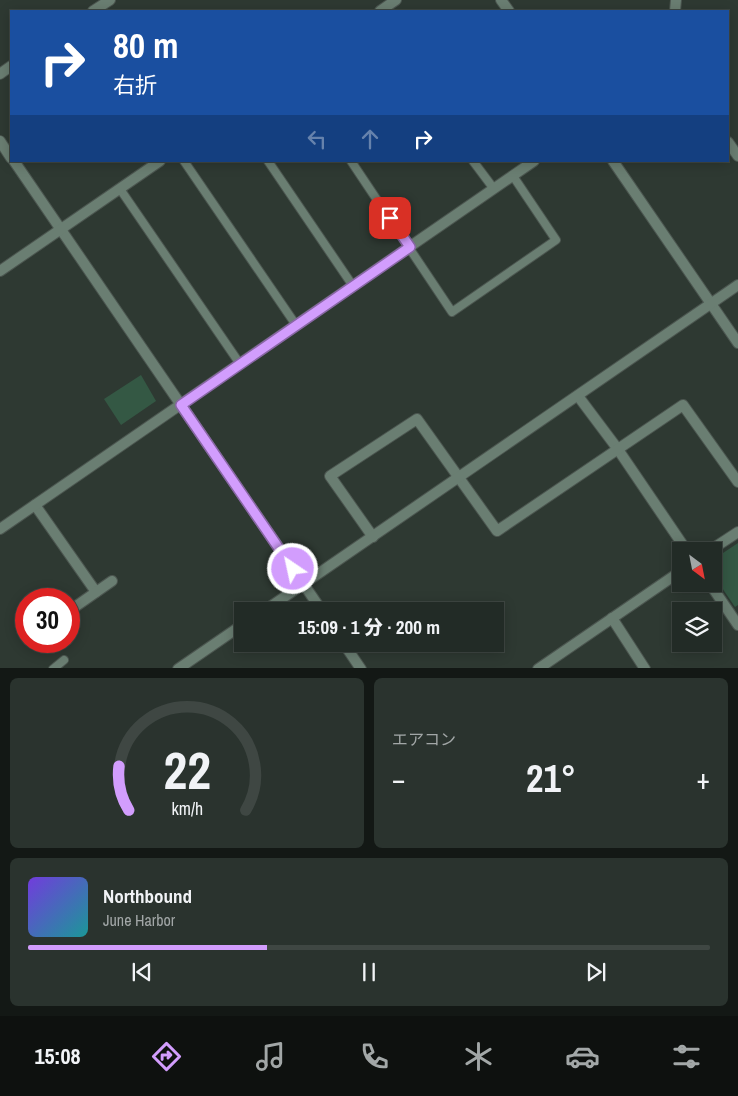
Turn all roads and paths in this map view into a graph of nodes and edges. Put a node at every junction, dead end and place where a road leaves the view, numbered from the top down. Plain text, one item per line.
1 (110, 0) edge
2 (396, 0) edge
3 (95, 10) edge
4 (381, 10) edge
5 (0, 141) edge
6 (729, 143) edge
7 (10, 156) edge
8 (738, 156) edge
9 (15, 162) edge
10 (185, 162) edge
11 (269, 162) edge
12 (352, 162) edge
13 (474, 162) edge
14 (533, 162) edge
15 (613, 162) edge
16 (155, 163) edge
17 (513, 176) junction
18 (120, 189) junction
19 (494, 189) junction
20 (60, 230) junction
21 (410, 247) junction
22 (0, 271) edge
23 (738, 285) edge
24 (352, 286) junction
25 (711, 304) junction
26 (296, 325) junction
27 (738, 342) edge
28 (240, 364) junction
29 (578, 396) junction
30 (181, 405) junction
31 (617, 448) junction
32 (459, 478) junction
33 (738, 482) edge
34 (35, 505) junction
35 (0, 530) edge
36 (738, 532) edge
37 (373, 537) junction
38 (681, 542) edge
39 (722, 542) edge
40 (672, 576) edge
41 (112, 581) dead end
42 (304, 584) junction
43 (96, 592) junction
44 (715, 592) edge
45 (277, 602) edge
46 (316, 602) edge
47 (80, 604) edge
48 (612, 618) junction
49 (738, 625) edge
50 (234, 630) edge
51 (350, 652) edge
52 (64, 660) dead end
53 (52, 668) edge
54 (178, 668) edge
55 (361, 668) edge
56 (538, 668) edge
57 (646, 668) edge

1 - 3 street
2 - 4 street
5 - 7 street
6 - 8 street
9 - 20 street
10 - 26 lane
11 - 24 lane
12 - 21 lane
13 - 19 lane
14 - 17 street
15 - 25 street
16 - 18 street
17 - 19 street
17 - 21 lane
18 - 20 street
18 - 28 lane
19 - 21 street
20 - 22 street
20 - 30 street
21 - 24 street
23 - 25 street
24 - 26 street
25 - 27 street
25 - 29 street
26 - 28 street
28 - 30 street
29 - 31 street
29 - 32 street
30 - 34 street
30 - 42 street
31 - 32 street
31 - 33 street
31 - 38 street
32 - 37 street
32 - 37 street
34 - 35 street
34 - 43 street
36 - 39 street
37 - 42 street
40 - 48 street
41 - 43 street
42 - 45 street
42 - 46 street
43 - 47 street
44 - 49 street
48 - 56 street
48 - 57 street
50 - 54 street
51 - 55 street
52 - 53 lane

